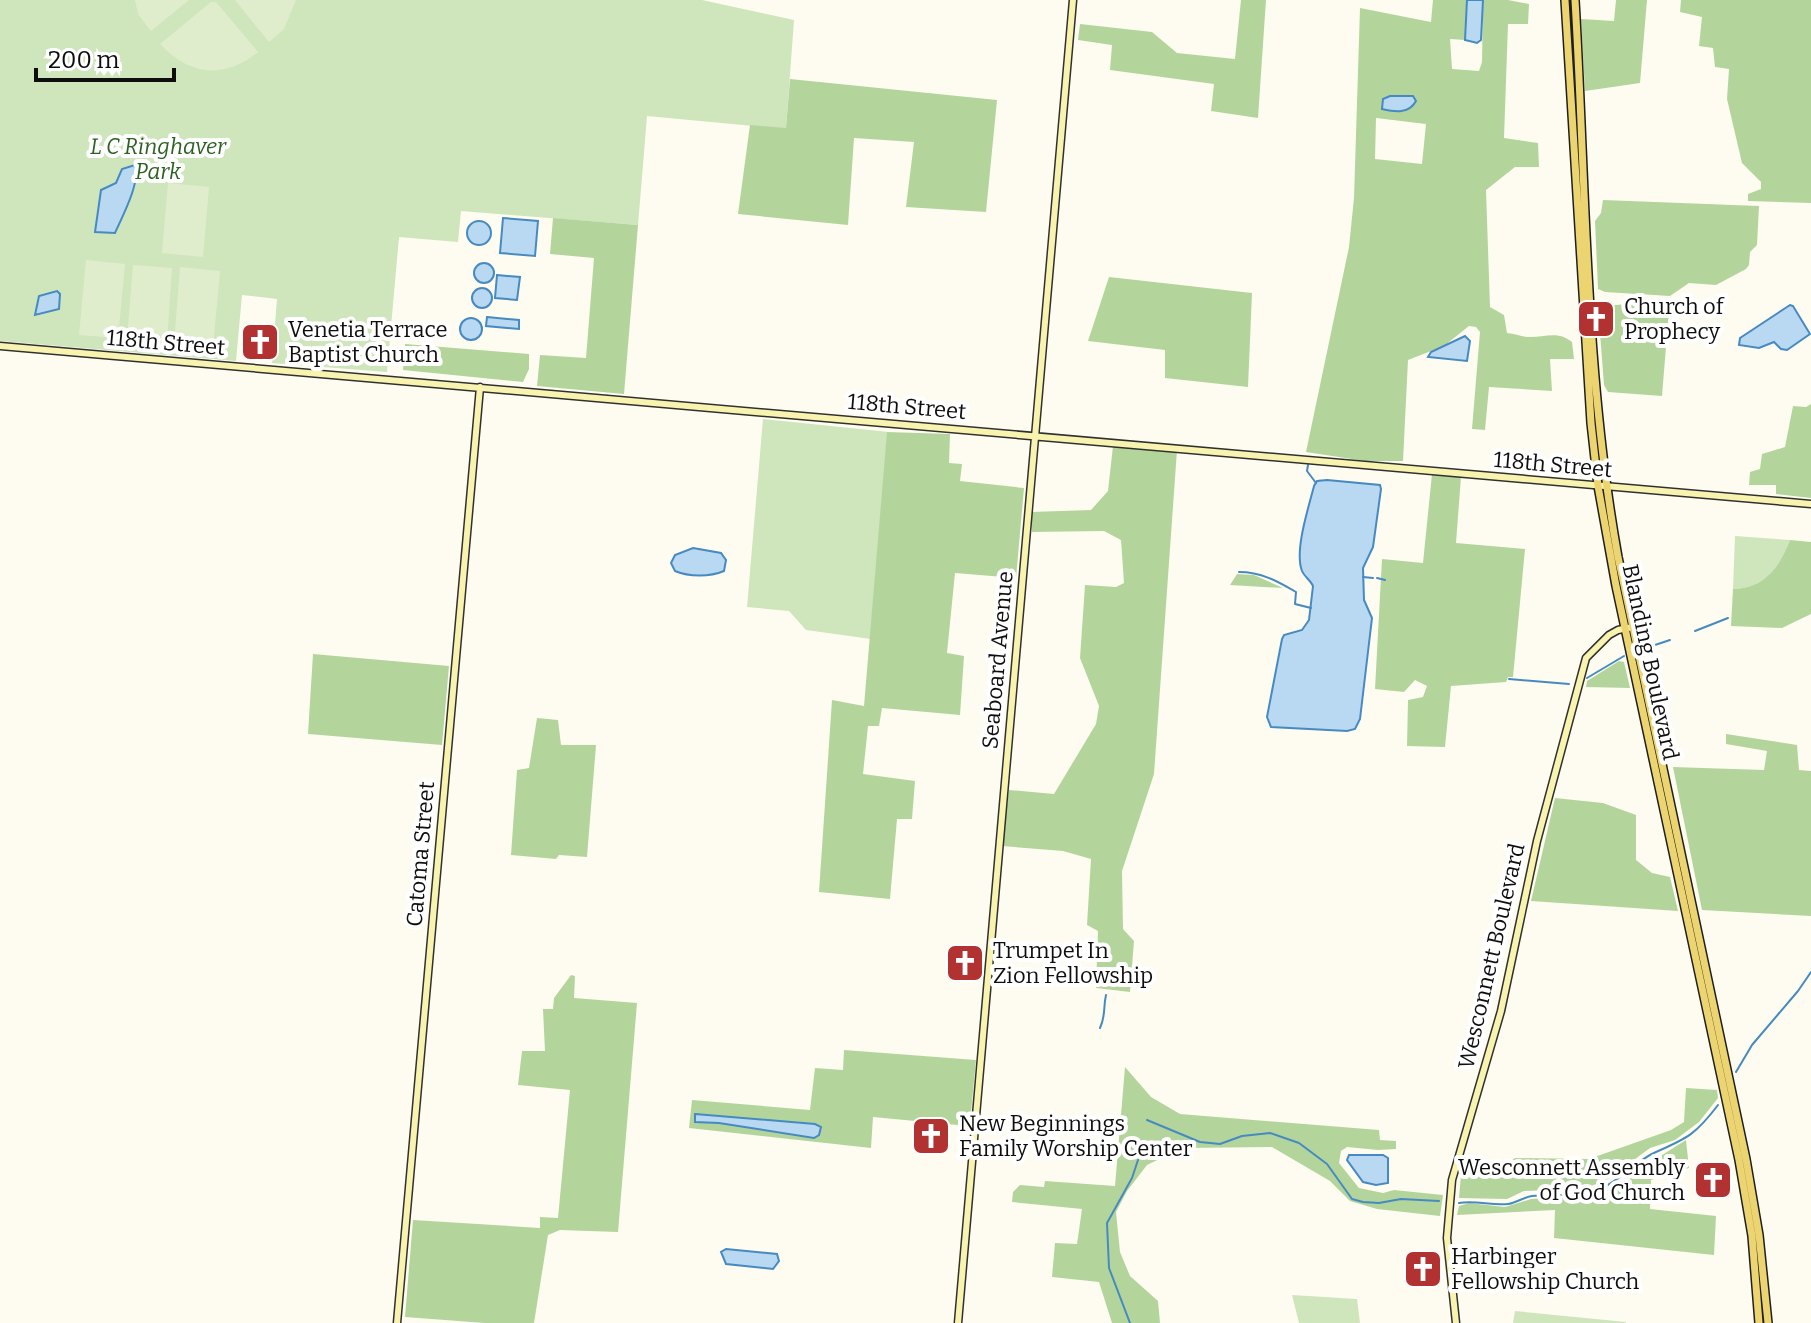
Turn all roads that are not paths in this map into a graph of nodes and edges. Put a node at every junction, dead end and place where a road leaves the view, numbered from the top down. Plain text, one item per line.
1 (1073, 0) edge
2 (1565, 1) edge
3 (1575, 1) edge
4 (1581, 98) junction
5 (1571, 99) junction
6 (1587, 296) junction
7 (0, 346) edge
8 (480, 387) junction
9 (1034, 436) junction
10 (1602, 486) junction
11 (1811, 504) edge
12 (1630, 628) junction
13 (1671, 843) junction
14 (1689, 888) junction
15 (1697, 946) junction
16 (397, 1323) edge
17 (958, 1323) edge
18 (1456, 1323) edge
19 (1759, 1323) edge
20 (1768, 1323) edge

1 - 9 street, Seaboard Avenue
2 - 3 main road
2 - 5 main road, Blanding Boulevard
3 - 4 main road, Blanding Boulevard
4 - 5 main road
4 - 6 main road, Blanding Boulevard
5 - 6 main road, Blanding Boulevard
6 - 10 main road, Blanding Boulevard
6 - 10 main road, Blanding Boulevard
7 - 8 street, 118th Street
8 - 9 street, 118th Street
8 - 16 street, Catoma Street
9 - 10 street, 118th Street
9 - 17 street, Seaboard Avenue
10 - 11 street, 118th Street
10 - 12 main road, Blanding Boulevard
12 - 13 main road, Blanding Boulevard
12 - 14 main road, Blanding Boulevard
12 - 18 street, Wesconnett Boulevard
13 - 14 main road
13 - 15 main road, Blanding Boulevard
14 - 15 main road, Blanding Boulevard
15 - 19 main road, Blanding Boulevard
15 - 20 main road, Blanding Boulevard

